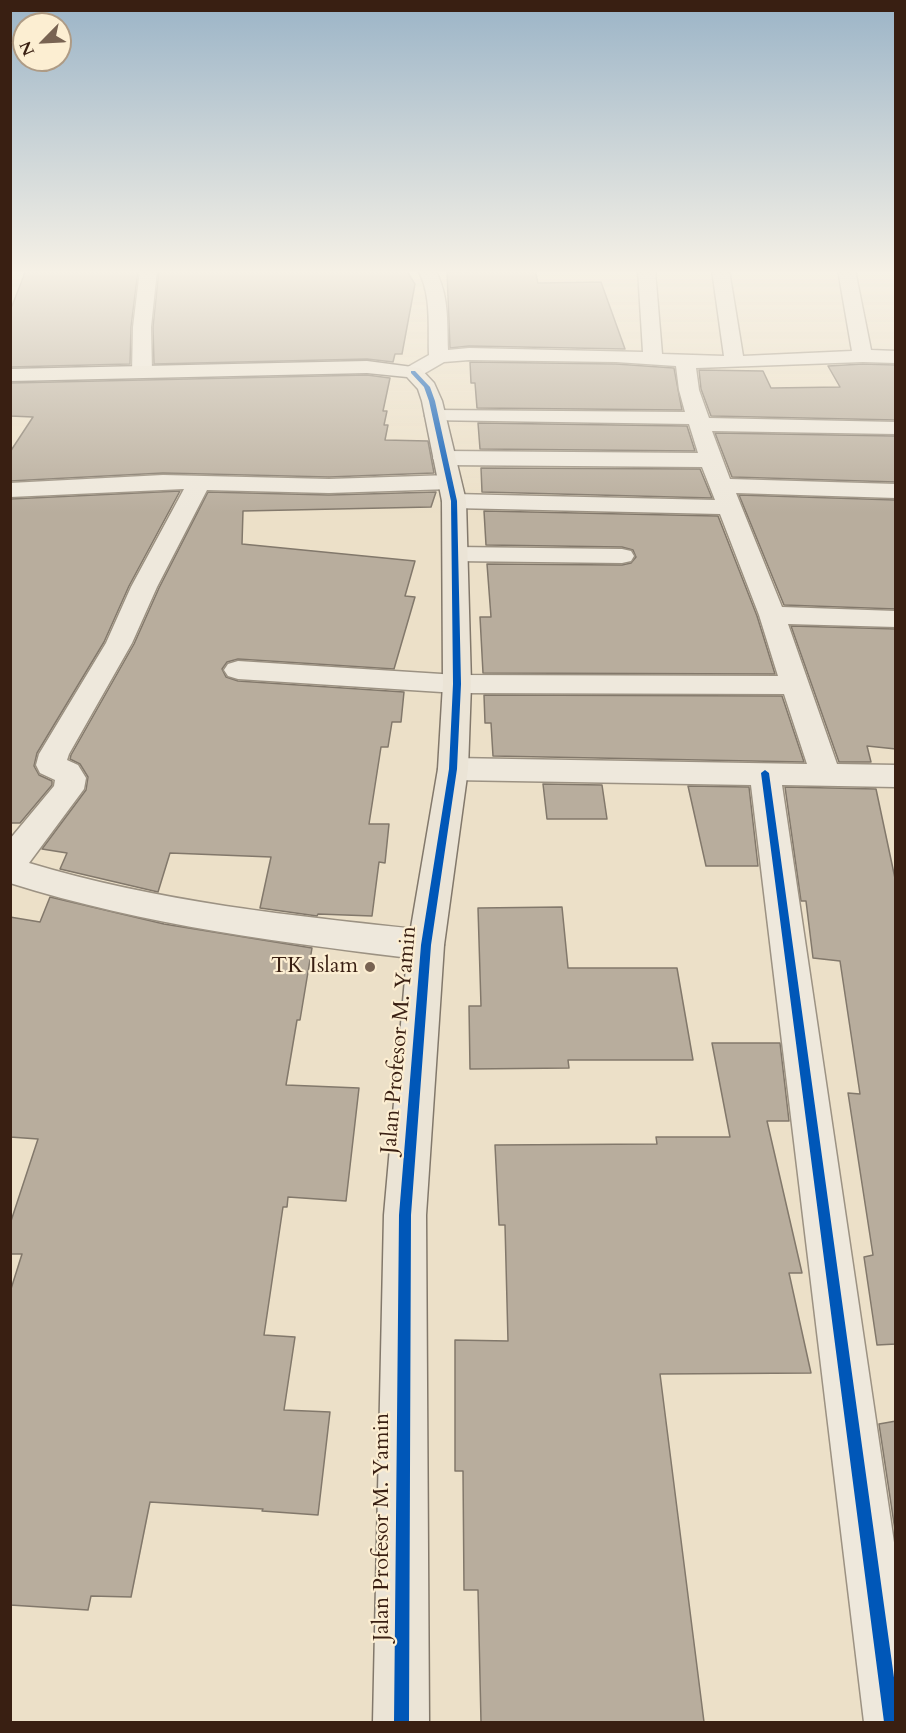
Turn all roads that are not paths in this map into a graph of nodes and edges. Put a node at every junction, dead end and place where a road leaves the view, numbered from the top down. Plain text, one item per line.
1 (141, 351) edge
2 (428, 351) edge
3 (652, 351) edge
4 (732, 351) edge
5 (862, 351) edge
6 (863, 356) junction
7 (896, 357) edge
8 (653, 360) junction
9 (734, 361) junction
10 (686, 363) junction
11 (426, 364) junction
12 (142, 372) junction
13 (10, 375) edge
14 (435, 416) junction
15 (699, 421) junction
16 (896, 428) edge
17 (711, 460) junction
18 (449, 480) junction
19 (199, 483) junction
20 (10, 490) edge
21 (896, 491) edge
22 (724, 496) junction
23 (455, 554) junction
24 (622, 556) dead end
25 (772, 615) junction
26 (896, 619) edge
27 (238, 670) dead end
28 (457, 684) junction
29 (795, 685) junction
30 (453, 768) junction
31 (765, 772) junction
32 (825, 773) junction
33 (896, 776) edge
34 (10, 863) edge
35 (10, 870) edge
36 (426, 945) junction
37 (401, 1722) edge
38 (892, 1722) edge

1 - 12 street
2 - 11 street
3 - 8 street
4 - 9 street
5 - 6 street
6 - 7 street
6 - 9 street
8 - 10 street
8 - 11 street
9 - 10 street
10 - 15 street
11 - 12 main road
11 - 14 main road, Jalan Profesor M. Yamin
12 - 13 main road
14 - 15 street
14 - 18 main road, Jalan Profesor M. Yamin
15 - 16 street
15 - 17 street
17 - 18 street
17 - 22 street
18 - 19 street
18 - 22 street
18 - 23 main road, Jalan Profesor M. Yamin
19 - 20 street
19 - 34 street
21 - 22 street
22 - 25 street
23 - 24 street
23 - 28 main road, Jalan Profesor M. Yamin
25 - 26 street
25 - 29 street
27 - 28 street
28 - 29 street
28 - 30 main road, Jalan Profesor M. Yamin
29 - 32 street
30 - 31 street
30 - 36 main road, Jalan Profesor M. Yamin
31 - 32 street
31 - 38 street
32 - 33 street
35 - 36 street
36 - 37 main road, Jalan Profesor M. Yamin

